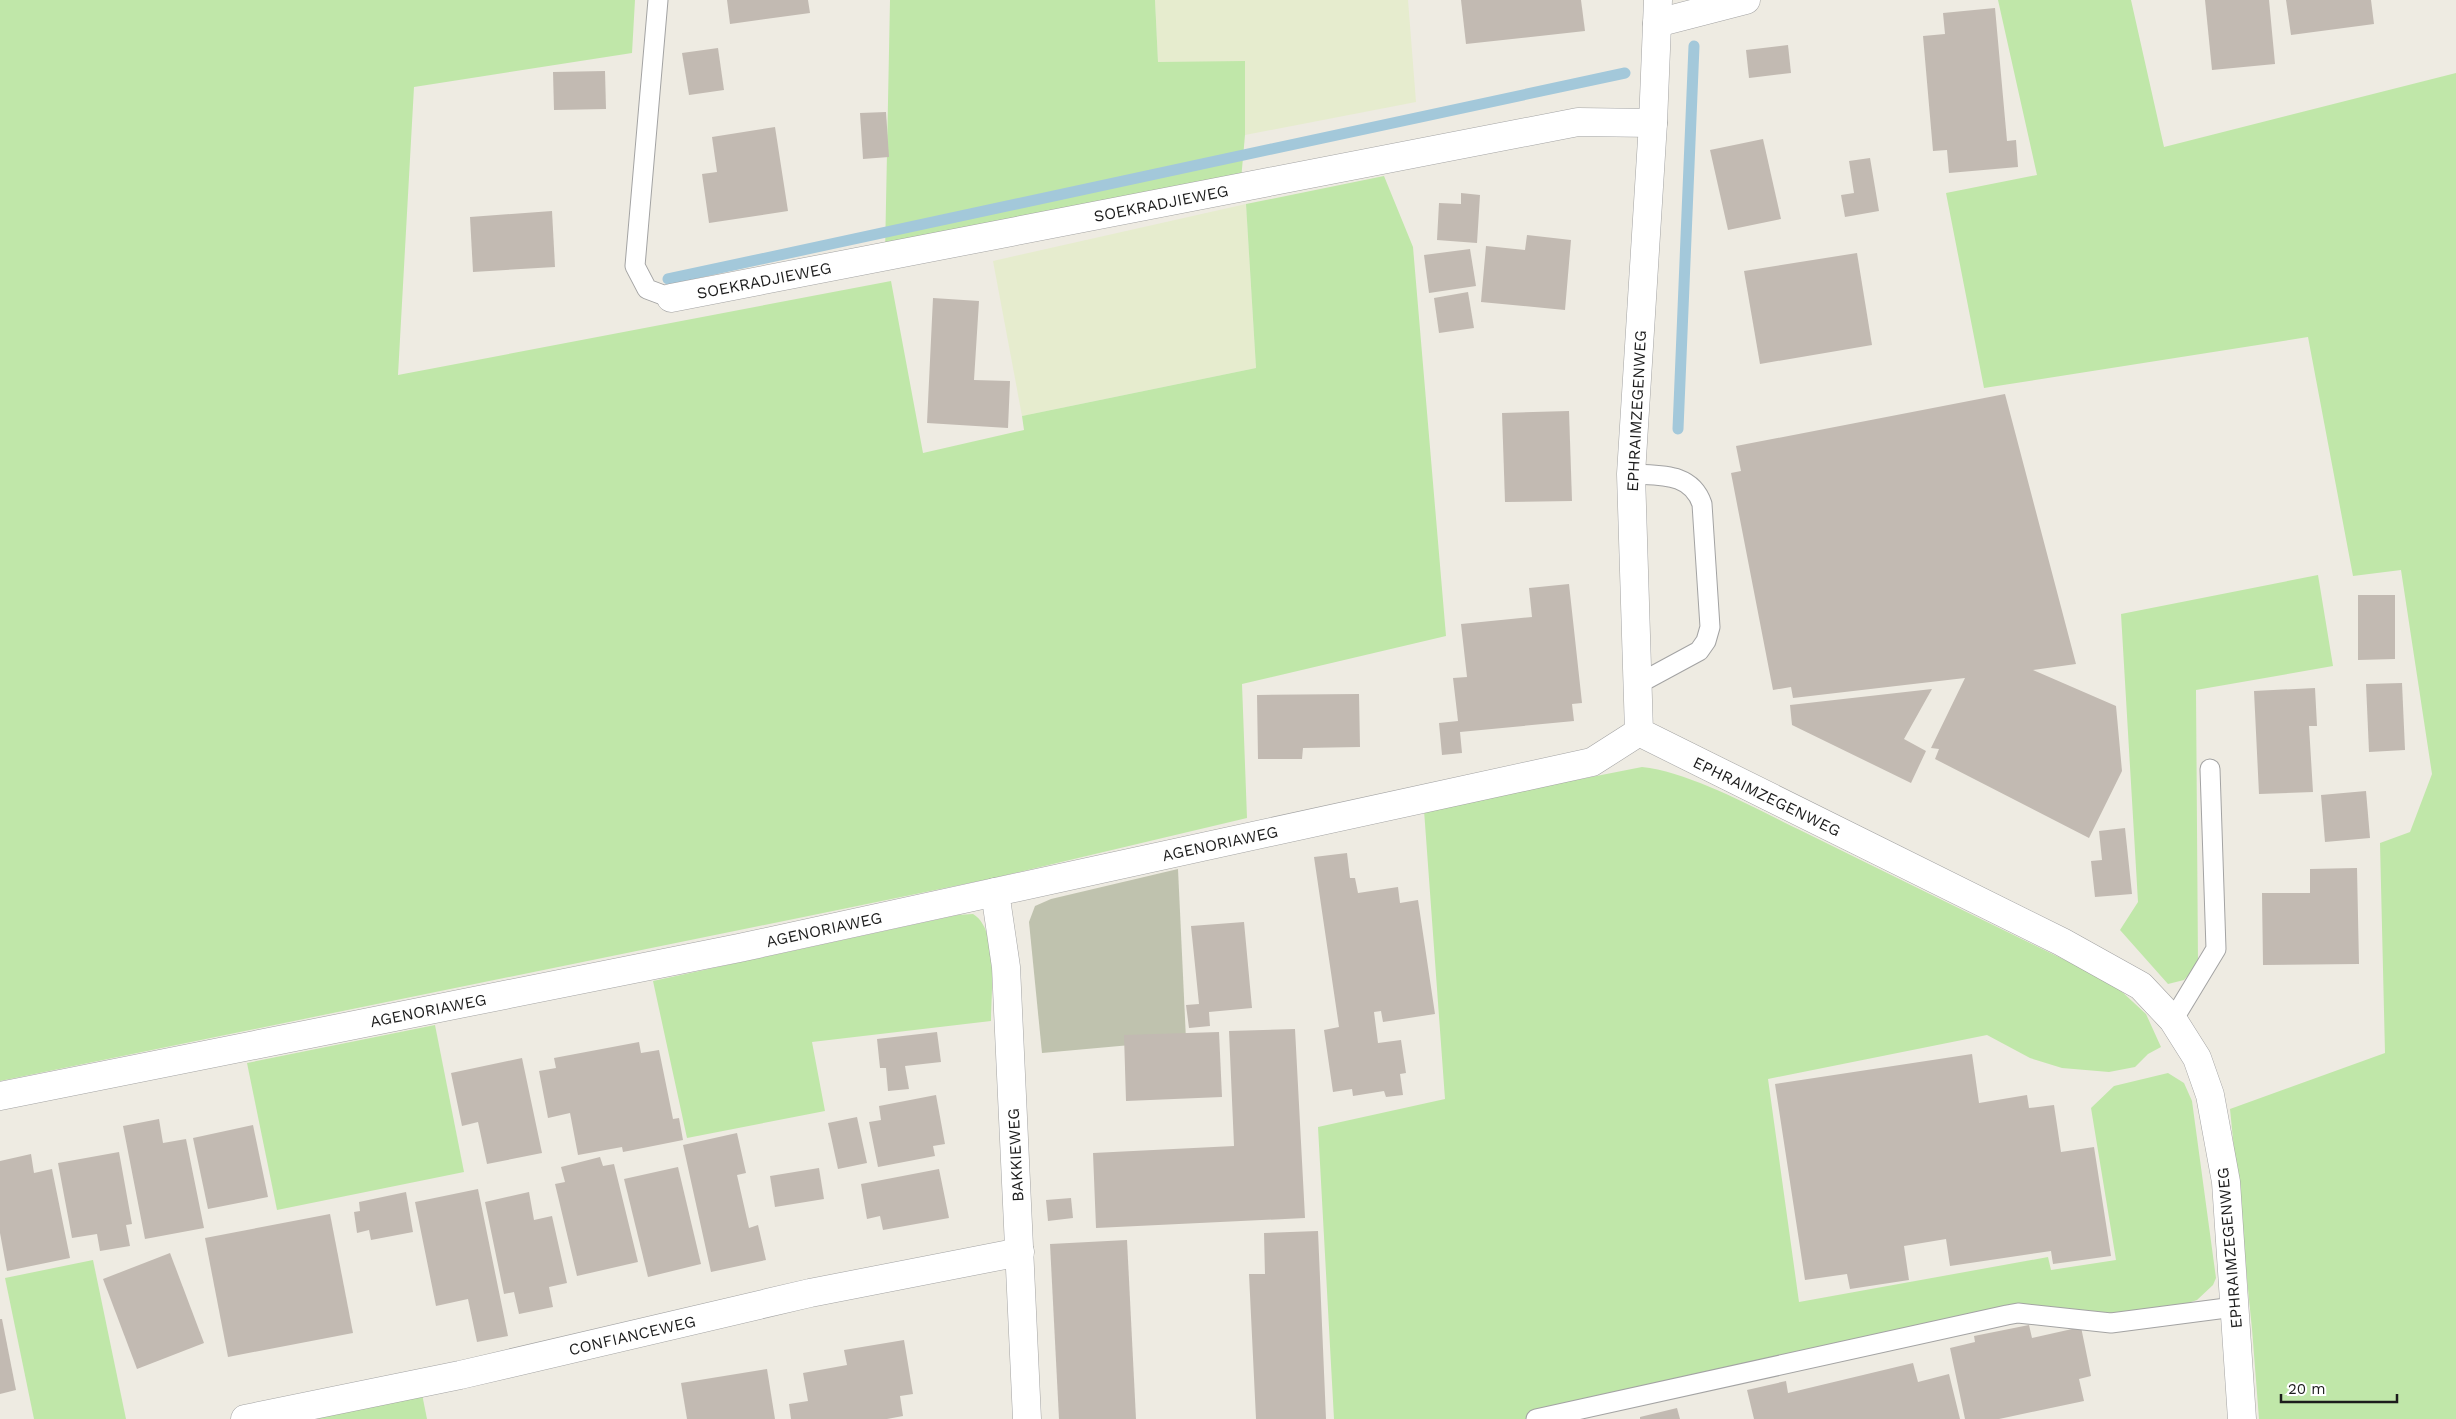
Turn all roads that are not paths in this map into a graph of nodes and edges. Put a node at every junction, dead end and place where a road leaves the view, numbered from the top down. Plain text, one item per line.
1 (658, 0) edge
2 (1746, 0) edge
3 (1658, 12) edge
4 (1653, 123) junction
5 (671, 298) joint
6 (1631, 474) junction
7 (1638, 684) junction
8 (1639, 732) junction
9 (2210, 769) dead end
10 (995, 892) junction
11 (2173, 1020) junction
12 (0, 1096) edge
13 (1020, 1252) junction
14 (2234, 1307) junction
15 (244, 1419) edge
16 (1027, 1419) edge
17 (1536, 1419) edge
18 (2242, 1419) edge

1 - 5 lane
2 - 3 street
3 - 4 street, EPHRAIMZEGENWEG
4 - 5 street, SOEKRADJIEWEG
4 - 6 street, EPHRAIMZEGENWEG
6 - 7 street, EPHRAIMZEGENWEG
6 - 7 lane
7 - 8 street, EPHRAIMZEGENWEG
8 - 10 street, AGENORIAWEG
8 - 11 street, EPHRAIMZEGENWEG
9 - 11 lane
10 - 12 street, AGENORIAWEG
10 - 13 street, BAKKIEWEG
11 - 14 street, EPHRAIMZEGENWEG
13 - 15 street, CONFIANCEWEG
13 - 16 street, BAKKIEWEG
14 - 17 lane
14 - 18 street, EPHRAIMZEGENWEG

